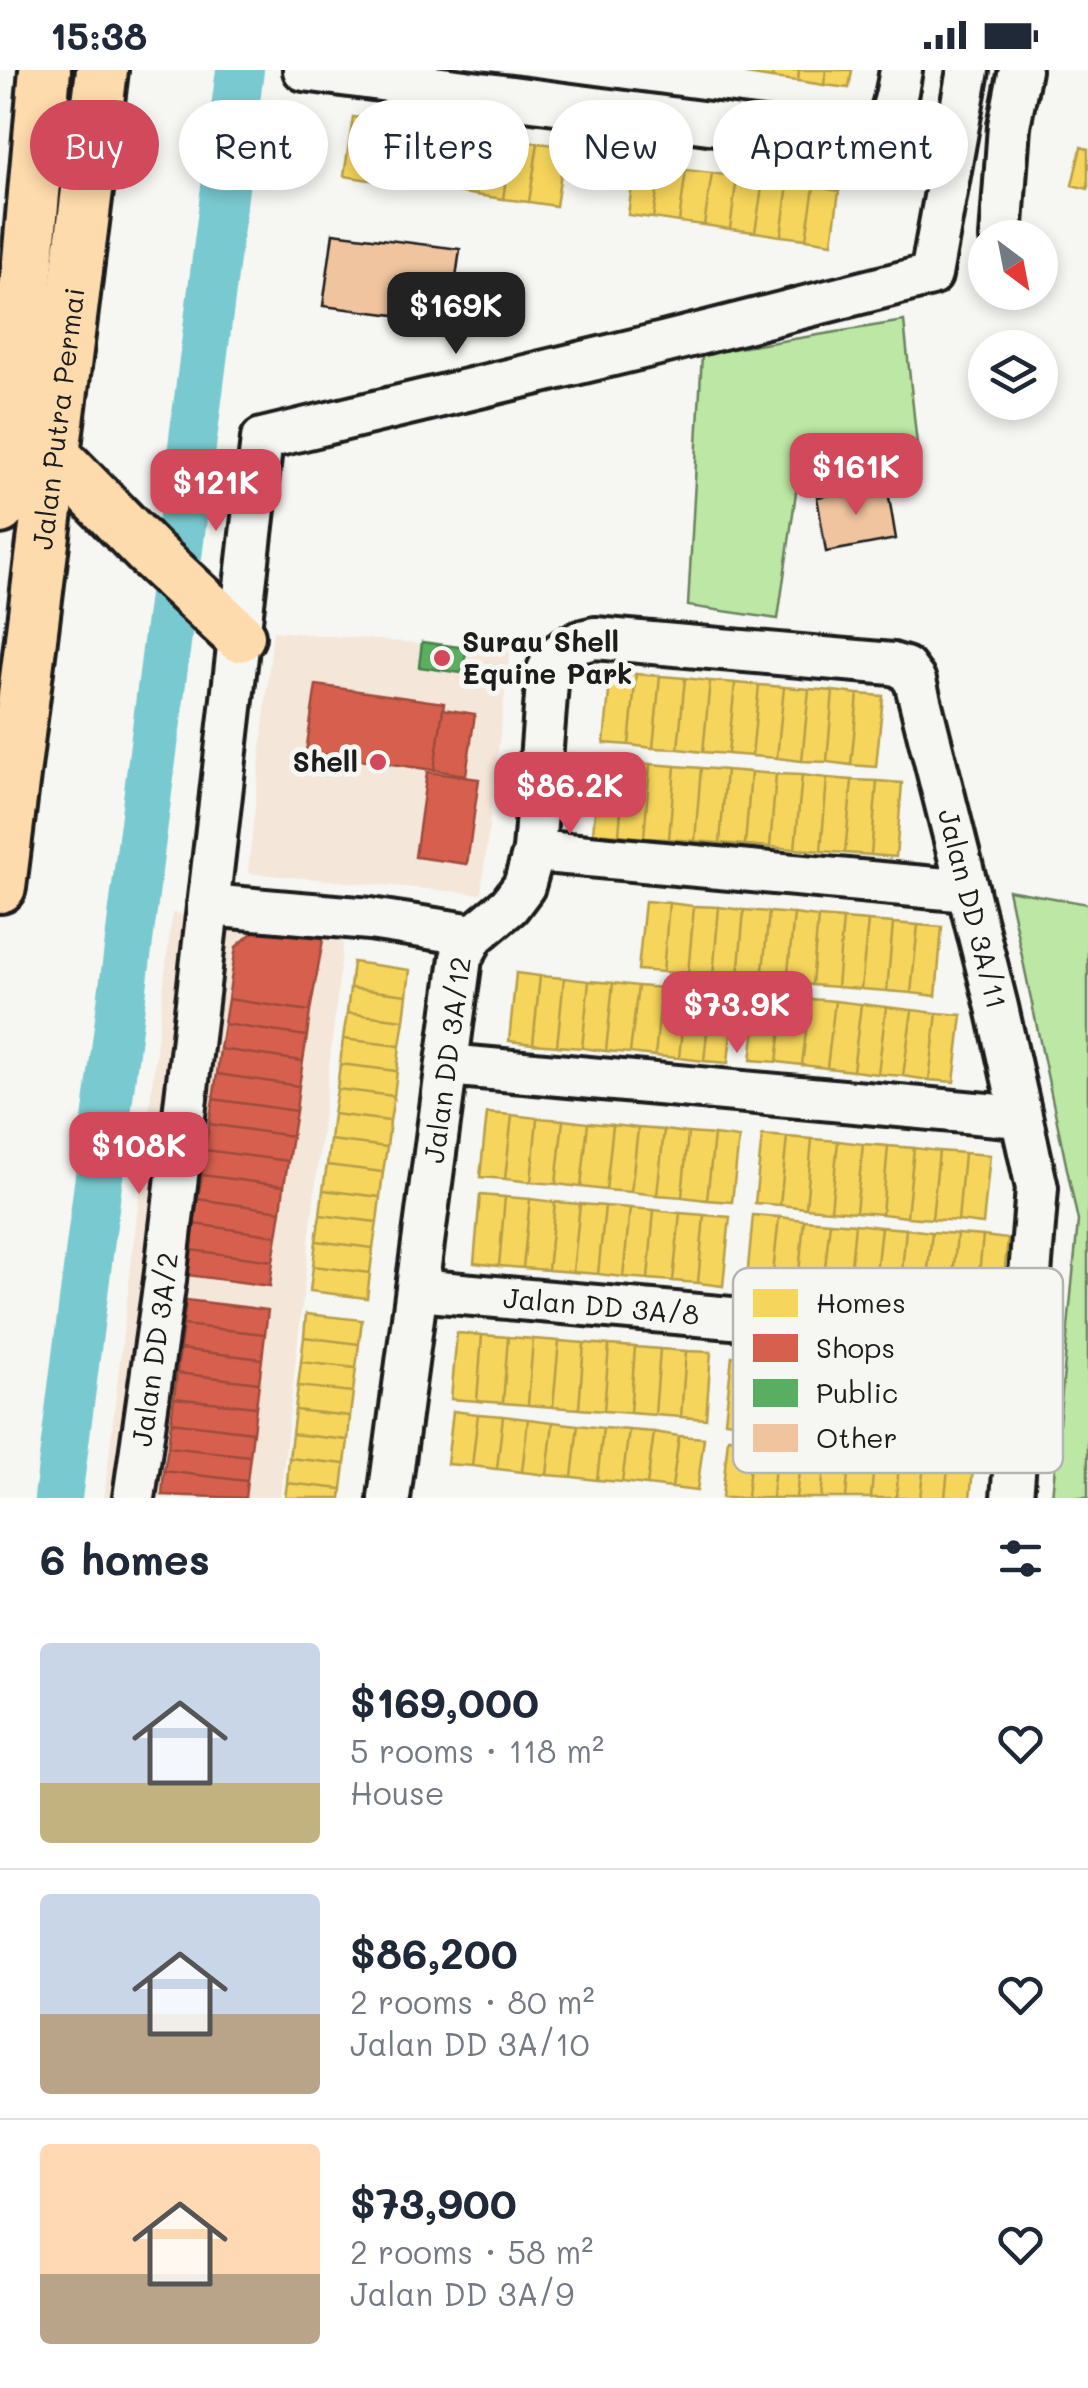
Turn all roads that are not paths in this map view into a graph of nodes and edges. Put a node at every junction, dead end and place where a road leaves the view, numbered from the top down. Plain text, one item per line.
1 (44, 70) edge
2 (102, 70) edge
3 (901, 70) edge
4 (968, 70) edge
5 (1020, 70) edge
6 (304, 71) edge
7 (1002, 220) edge
8 (54, 455) junction
9 (0, 508) edge
10 (226, 624) junction
11 (565, 649) joint
12 (534, 851) junction
13 (0, 886) edge
14 (968, 890) junction
15 (208, 905) junction
16 (474, 934) junction
17 (447, 1065) junction
18 (1020, 1117) junction
19 (1030, 1268) edge
20 (417, 1290) junction
21 (733, 1318) edge
22 (1014, 1473) edge
23 (134, 1498) edge
24 (389, 1498) edge
25 (1012, 1498) edge

1 - 9 main road, Jalan Putra Permai
2 - 8 main road, Jalan Putra Permai
3 - 6 street
4 - 10 street, Jalan DD 3A/2
5 - 7 street
8 - 10 main road
8 - 13 main road, Jalan Putra Permai
10 - 15 street, Jalan DD 3A/2
11 - 12 street, Jalan DD 3A/12
11 - 14 street, Jalan DD 3A/11
12 - 14 street
12 - 16 street, Jalan DD 3A/12
14 - 18 street, Jalan DD 3A/11
15 - 16 street
15 - 23 street, Jalan DD 3A/2
16 - 17 street, Jalan DD 3A/12
17 - 18 street
17 - 20 street, Jalan DD 3A/12
18 - 19 street, Jalan DD 3A/11
20 - 21 street, Jalan DD 3A/8
20 - 24 street, Jalan DD 3A/12
22 - 25 street, Jalan DD 3A/11

